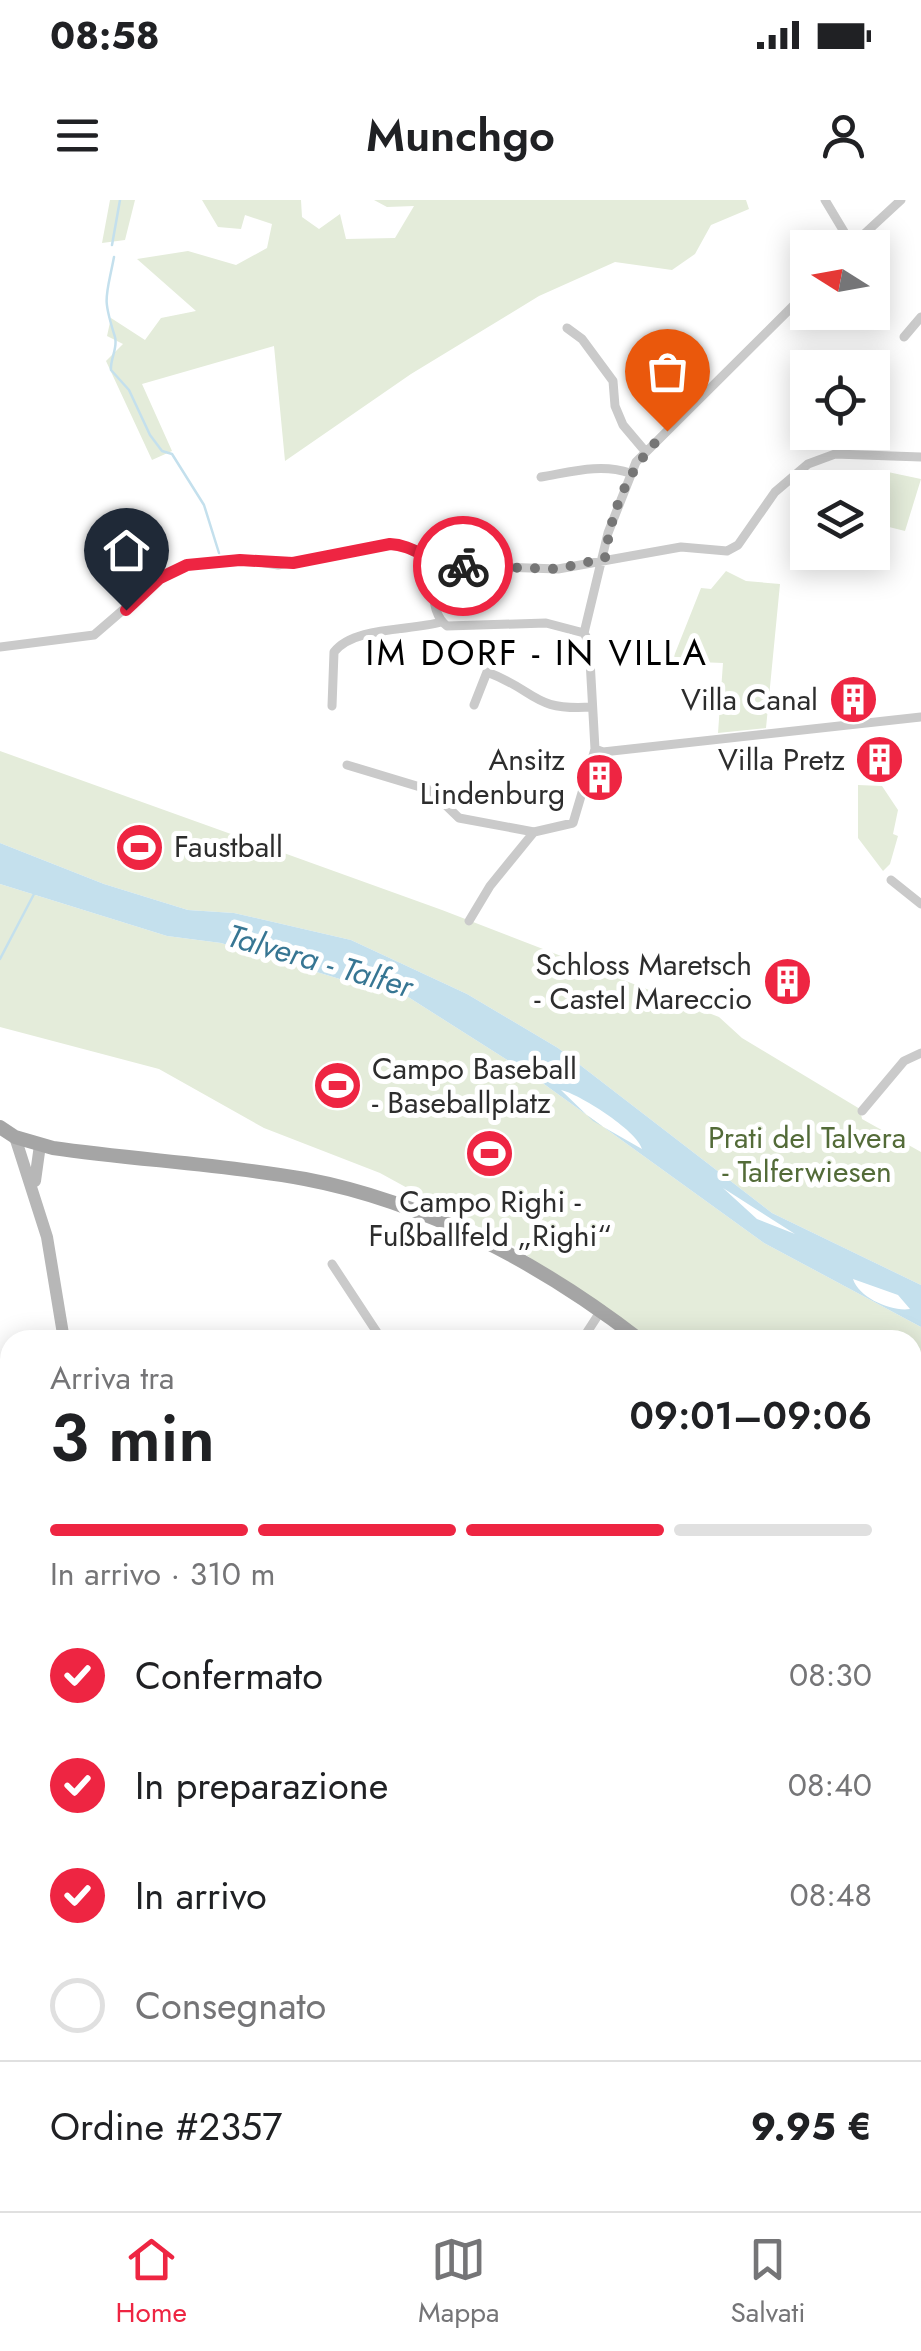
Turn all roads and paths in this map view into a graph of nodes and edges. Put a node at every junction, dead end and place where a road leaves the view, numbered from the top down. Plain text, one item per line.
1 (826, 200) edge
2 (901, 200) edge
3 (842, 230) edge
4 (868, 230) edge
5 (790, 310) edge
6 (921, 316) edge
7 (566, 328) dead end
8 (904, 337) dead end
9 (645, 451) junction
10 (921, 457) edge
11 (630, 474) junction
12 (541, 477) dead end
13 (422, 558) junction
14 (605, 558) junction
15 (448, 566) junction
16 (433, 578) junction
17 (440, 622) junction
18 (584, 633) junction
19 (0, 648) edge
20 (474, 705) dead end
21 (332, 706) dead end
22 (592, 707) junction
23 (921, 717) edge
24 (595, 750) junction
25 (347, 764) dead end
26 (534, 832) junction
27 (891, 880) dead end
28 (921, 904) edge
29 (469, 921) dead end
30 (921, 1052) edge
31 (862, 1111) dead end
32 (0, 1127) edge
33 (15, 1137) junction
34 (40, 1145) junction
35 (34, 1188) junction
36 (332, 1264) dead end
37 (602, 1310) junction
38 (62, 1330) edge
39 (375, 1330) edge
40 (589, 1330) edge
41 (627, 1330) edge

1 - 3 street
2 - 4 street
5 - 9 street
6 - 8 street
7 - 9 street
9 - 11 street
10 - 14 street
11 - 12 street
11 - 14 street
13 - 15 street
13 - 16 street
13 - 19 street
14 - 15 street
14 - 18 street
15 - 16 street
16 - 17 street
17 - 18 street
17 - 21 street
18 - 22 street
20 - 22 street
22 - 24 street
23 - 24 street
24 - 26 street
25 - 26 street
26 - 29 street
27 - 28 street
30 - 31 street
32 - 33 main road
33 - 34 main road
33 - 35 street
34 - 35 street
34 - 37 main road
35 - 38 street
36 - 39 street
37 - 40 street
37 - 41 main road

